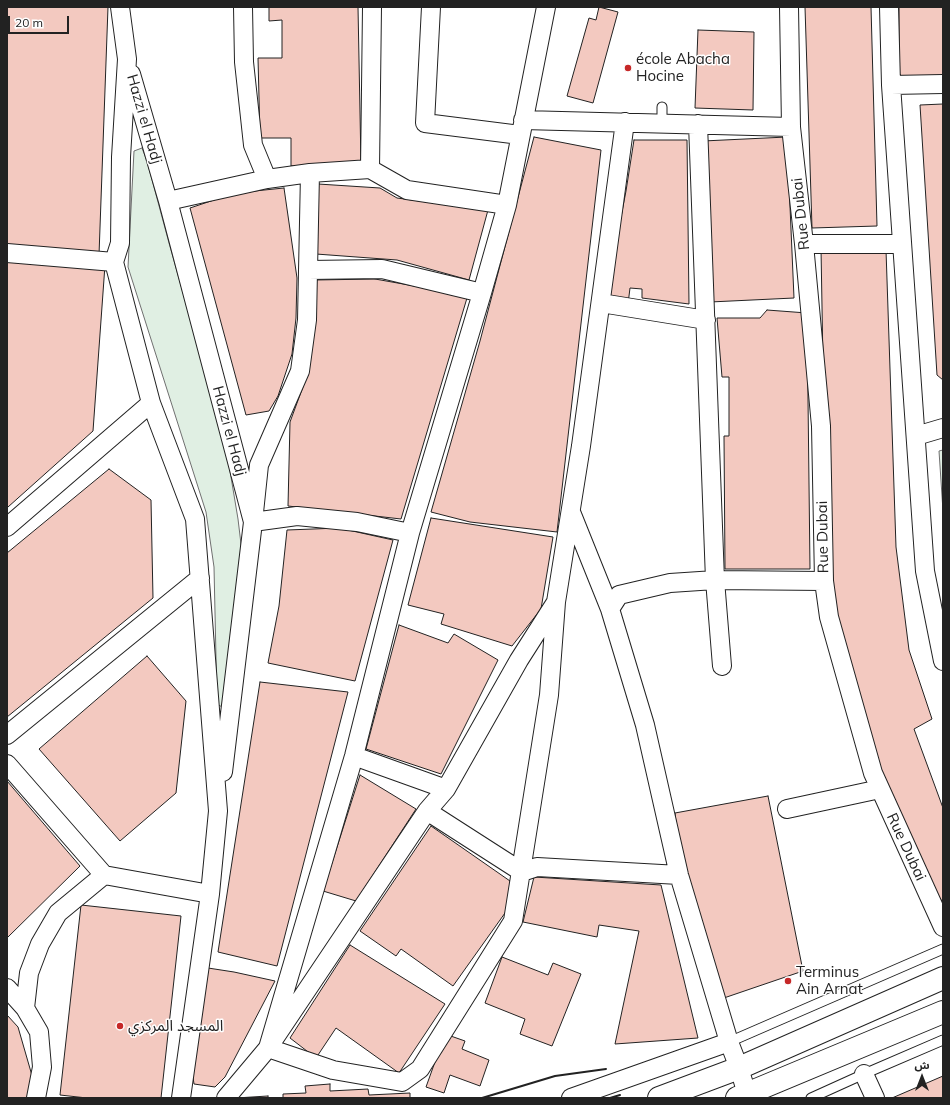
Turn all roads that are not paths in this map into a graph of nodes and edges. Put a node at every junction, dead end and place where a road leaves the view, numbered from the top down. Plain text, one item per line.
1 (120, 7) edge
2 (243, 7) edge
3 (372, 7) edge
4 (432, 7) edge
5 (546, 7) edge
6 (789, 7) edge
7 (889, 7) edge
8 (127, 60) junction
9 (943, 84) edge
10 (891, 85) junction
11 (625, 122) junction
12 (698, 124) junction
13 (522, 127) junction
14 (791, 127) junction
15 (370, 169) junction
16 (310, 173) junction
17 (267, 179) junction
18 (168, 202) junction
19 (507, 205) junction
20 (804, 244) junction
21 (902, 244) junction
22 (7, 253) edge
23 (114, 262) junction
24 (308, 270) junction
25 (482, 293) junction
26 (601, 303) junction
27 (706, 320) junction
28 (151, 403) junction
29 (943, 428) edge
30 (916, 436) junction
31 (571, 511) junction
32 (253, 522) junction
33 (7, 527) edge
34 (410, 533) junction
35 (200, 578) junction
36 (715, 580) junction
37 (824, 582) junction
38 (556, 602) junction
39 (610, 609) junction
40 (943, 660) edge
41 (722, 666) dead end
42 (7, 736) edge
43 (354, 756) junction
44 (7, 764) edge
45 (446, 789) junction
46 (880, 789) junction
47 (787, 809) dead end
48 (218, 811) junction
49 (427, 811) junction
50 (522, 872) junction
51 (104, 875) junction
52 (679, 875) junction
53 (210, 894) junction
54 (943, 927) edge
55 (943, 949) edge
56 (943, 978) edge
57 (7, 988) edge
58 (25, 1008) junction
59 (943, 1012) edge
60 (943, 1040) edge
61 (729, 1042) junction
62 (268, 1048) junction
63 (739, 1068) junction
64 (864, 1074) junction
65 (745, 1097) edge
66 (36, 1098) edge
67 (181, 1098) edge
68 (226, 1098) edge
69 (572, 1098) edge
70 (659, 1098) edge
71 (811, 1098) edge
72 (874, 1098) edge

1 - 8 street
2 - 17 street
3 - 15 street
4 - 13 street
5 - 13 street
6 - 14 street, Rue Dubai
7 - 10 street
8 - 18 street, Hazzi el Hadj
8 - 23 street
9 - 10 street
10 - 21 street
11 - 12 street
11 - 13 street
11 - 26 street
12 - 14 street
12 - 27 street
13 - 19 street
14 - 20 street, Rue Dubai
15 - 16 street
15 - 19 street
16 - 17 street
16 - 24 street
17 - 18 street
18 - 32 street, Hazzi el Hadj
19 - 25 street
20 - 21 street
20 - 37 street, Rue Dubai
21 - 30 street
22 - 23 street
23 - 28 street
24 - 25 street
24 - 32 street
25 - 34 street
26 - 27 street
26 - 31 street
27 - 36 street
28 - 33 street
28 - 35 street
29 - 30 street
30 - 40 street
31 - 38 street
31 - 39 street
32 - 34 street
32 - 48 street, Hazzi el Hadj
34 - 43 street
35 - 42 street
35 - 48 street
36 - 37 street
36 - 39 street
36 - 41 street
37 - 46 street, Rue Dubai
38 - 45 street
38 - 50 street
39 - 52 street
43 - 45 street
43 - 62 street
44 - 51 street
45 - 49 street
46 - 47 street
46 - 54 street, Rue Dubai
48 - 53 street
49 - 50 street
49 - 62 street
50 - 52 street
50 - 62 street
51 - 53 street
51 - 58 street
52 - 61 street
53 - 67 street
55 - 61 lane
56 - 63 highway
57 - 58 street
58 - 66 street
59 - 65 highway
60 - 64 lane
61 - 63 street
61 - 69 street
62 - 68 street
63 - 65 street
63 - 70 highway
64 - 71 lane
64 - 72 street

